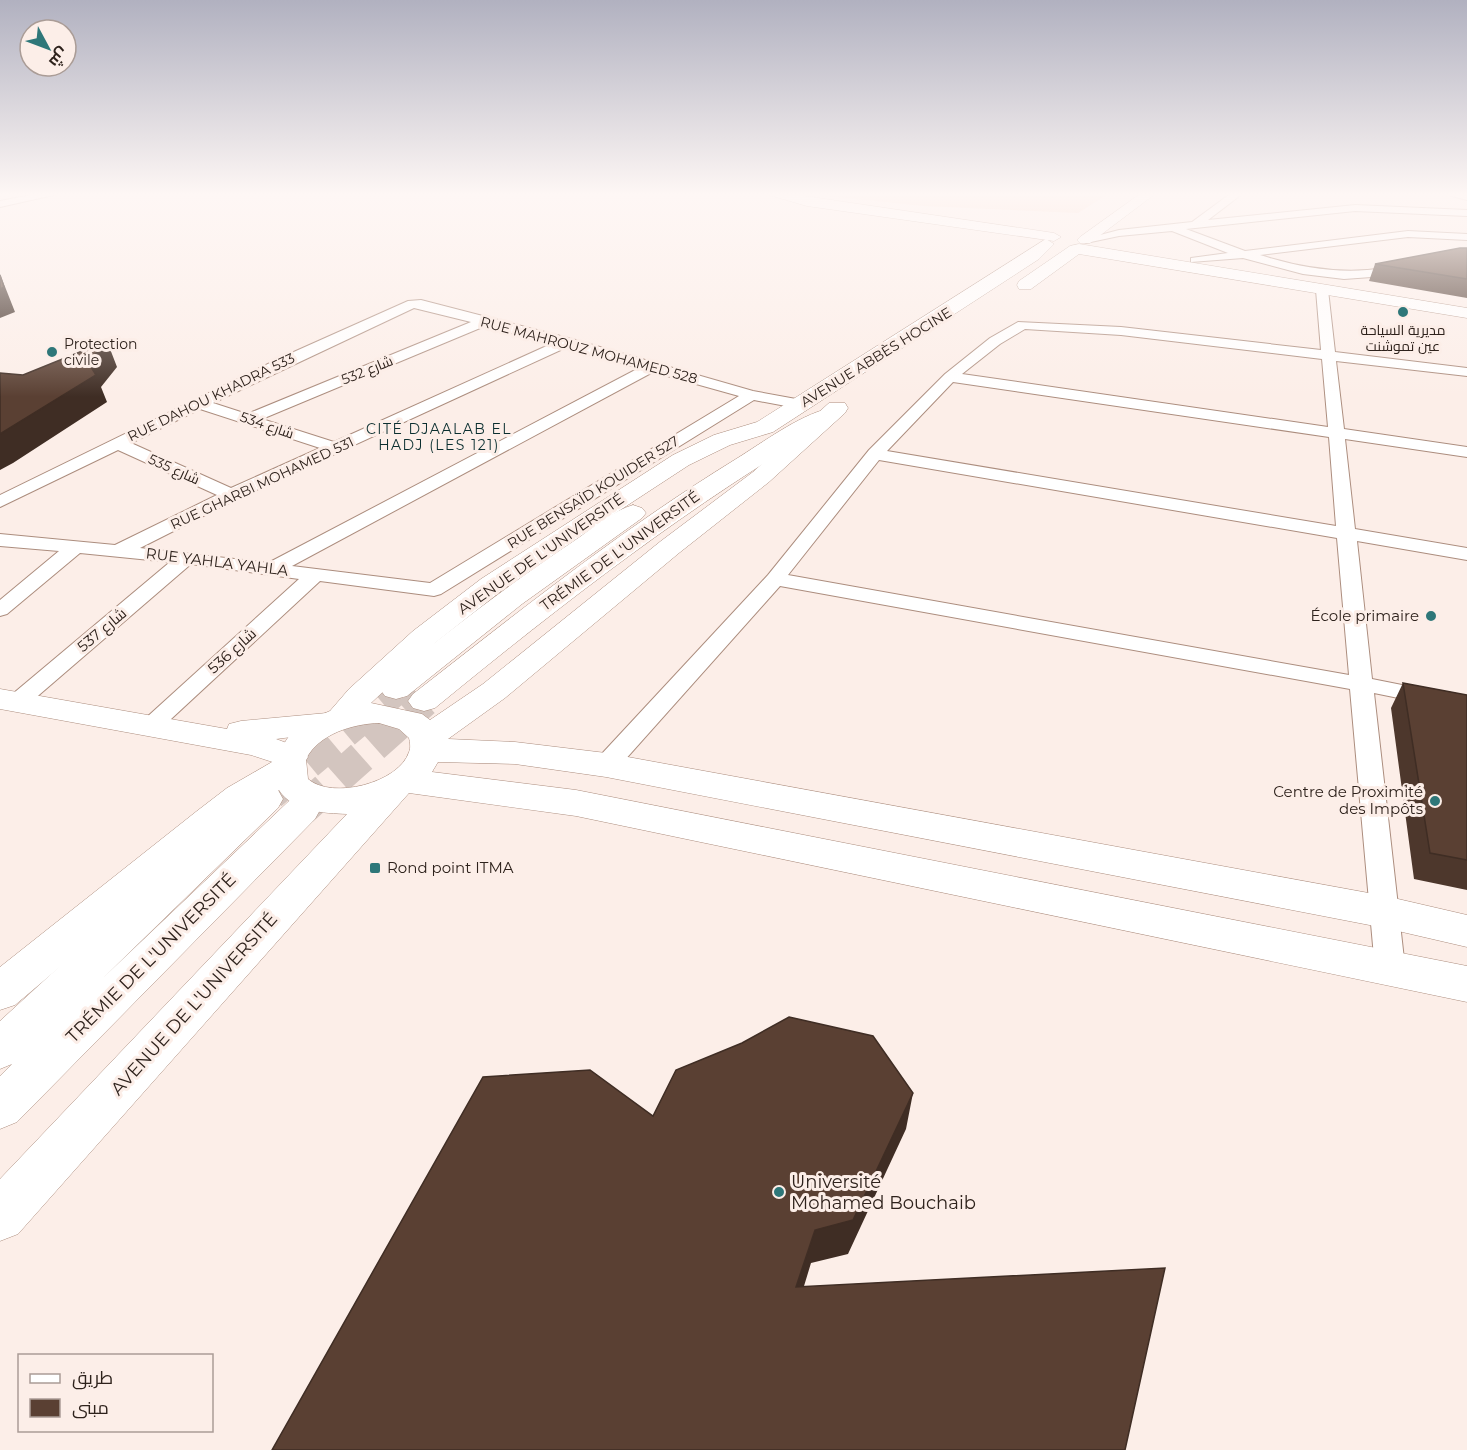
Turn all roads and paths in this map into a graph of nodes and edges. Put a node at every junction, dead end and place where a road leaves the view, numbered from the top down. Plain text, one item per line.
1 (1024, 262) edge
2 (1057, 262) edge
3 (1195, 262) edge
4 (1205, 262) edge
5 (1263, 262) edge
6 (1436, 262) edge
7 (1326, 282) junction
8 (1008, 296) dead end
9 (1467, 304) edge
10 (425, 305) joint
11 (1467, 313) edge
12 (485, 321) junction
13 (567, 342) junction
14 (1328, 354) junction
15 (652, 367) junction
16 (1467, 372) edge
17 (950, 377) junction
18 (759, 396) junction
19 (856, 396) dead end
20 (198, 403) junction
21 (802, 404) junction
22 (827, 415) junction
23 (249, 418) junction
24 (765, 427) junction
25 (1336, 434) junction
26 (117, 443) junction
27 (336, 448) junction
28 (1467, 452) edge
29 (875, 454) junction
30 (231, 495) junction
31 (0, 502) edge
32 (1346, 534) junction
33 (0, 540) edge
34 (75, 548) junction
35 (121, 550) junction
36 (1467, 554) edge
37 (188, 558) junction
38 (271, 569) junction
39 (315, 575) junction
40 (775, 579) junction
41 (434, 590) joint
42 (0, 610) edge
43 (1362, 684) junction
44 (396, 689) tunnel mouth
45 (9, 700) edge
46 (424, 700) tunnel mouth
47 (1467, 705) edge
48 (335, 721) junction
49 (164, 730) junction
50 (427, 744) junction
51 (606, 765) junction
52 (286, 783) junction
53 (397, 787) junction
54 (1385, 912) junction
55 (1467, 931) edge
56 (1390, 968) junction
57 (1467, 984) edge
58 (0, 992) edge
59 (0, 1049) edge
60 (0, 1107) edge
61 (0, 1216) edge

1 - 21 main road, AVENUE ABBÈS HOCINE
2 - 8 main road
3 - 7 main road
4 - 7 main road
5 - 7 street
6 - 7 street
7 - 9 main road
7 - 11 main road
7 - 14 street
10 - 12 street, RUE MAHROUZ MOHAMED 528
10 - 20 street, RUE DAHOU KHADRA 533
12 - 13 street, RUE MAHROUZ MOHAMED 528
12 - 23 street, 532 شارع
13 - 15 street, RUE MAHROUZ MOHAMED 528
13 - 27 street, RUE GHARBI MOHAMED 531
14 - 16 street
14 - 17 street
14 - 25 street
15 - 18 street, RUE MAHROUZ MOHAMED 528
15 - 38 street
17 - 25 street
17 - 29 street
18 - 21 street, RUE MAHROUZ MOHAMED 528
18 - 41 street, RUE BENSAÏD KOUIDER 527
19 - 22 main road, AVENUE ABBÈS HOCINE
20 - 23 street, 534 شارع
20 - 26 street, RUE DAHOU KHADRA 533
21 - 24 main road, AVENUE ABBÈS HOCINE
22 - 46 main road, TRÉMIE DE L'UNIVERSITÉ
22 - 50 main road
23 - 27 street, 534 شارع
24 - 44 main road, TRÉMIE DE L'UNIVERSITÉ
24 - 48 main road, AVENUE DE L'UNIVERSITÉ
25 - 28 street
25 - 32 street
26 - 30 street, 535 شارع
26 - 31 street, RUE DAHOU KHADRA 533
27 - 30 street, RUE GHARBI MOHAMED 531
29 - 32 street
29 - 40 street
30 - 35 street, RUE GHARBI MOHAMED 531
32 - 36 street
32 - 43 street
33 - 34 street, RUE YAHLA YAHLA
34 - 35 street, RUE YAHLA YAHLA
34 - 42 street
35 - 37 street, RUE YAHLA YAHLA
37 - 38 street, RUE YAHLA YAHLA
37 - 45 street, 537 شارع
38 - 39 street, RUE YAHLA YAHLA
39 - 41 street, RUE YAHLA YAHLA
39 - 49 street, شارع 536
40 - 43 street
40 - 51 street
43 - 47 street
43 - 54 street
45 - 49 main road
48 - 49 main road
48 - 50 main road
48 - 52 main road
49 - 52 main road
50 - 51 main road
50 - 53 main road, AVENUE DE L'UNIVERSITÉ
51 - 54 main road
52 - 53 main road
52 - 58 main road
52 - 59 main road
52 - 60 main road, TRÉMIE DE L'UNIVERSITÉ
53 - 56 main road
53 - 61 main road, AVENUE DE L'UNIVERSITÉ
54 - 55 main road
54 - 56 street
56 - 57 main road

